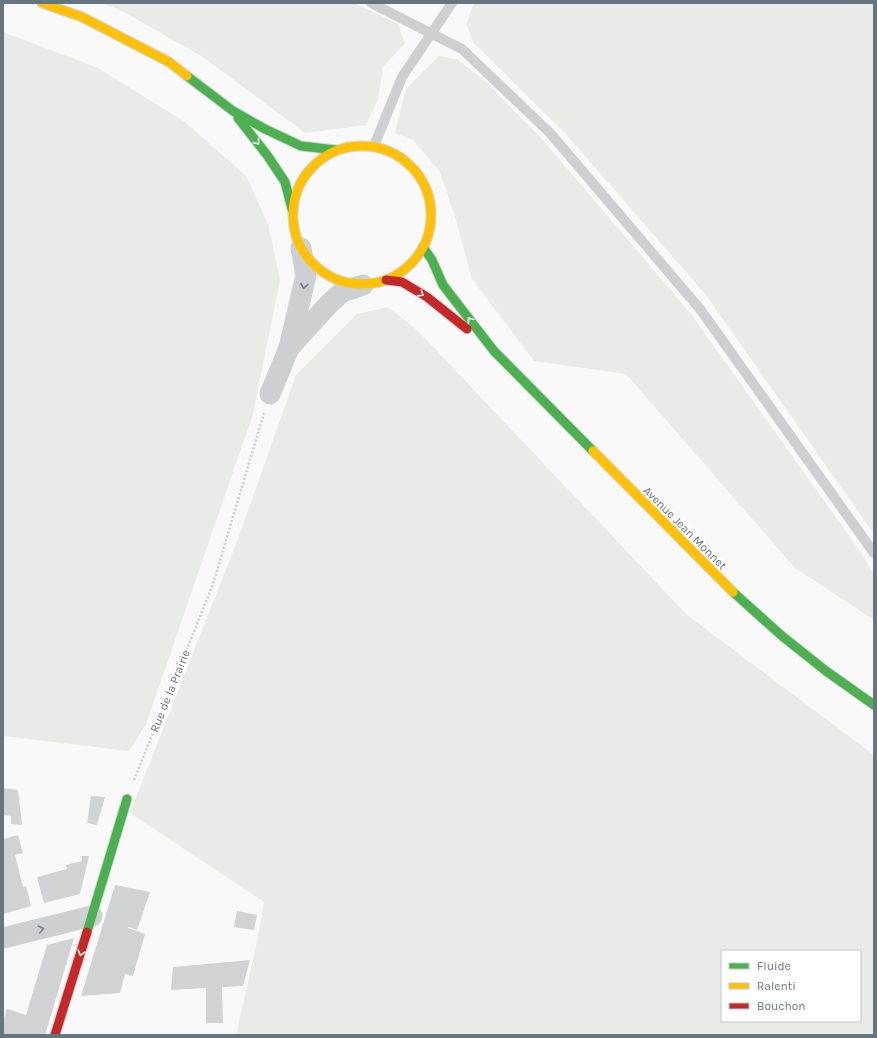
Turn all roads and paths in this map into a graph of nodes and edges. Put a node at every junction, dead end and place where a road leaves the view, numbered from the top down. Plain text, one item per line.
1 (42, 3) edge
2 (371, 3) edge
3 (452, 3) edge
4 (432, 33) junction
5 (233, 111) junction
6 (374, 146) junction
7 (336, 150) junction
8 (292, 210) junction
9 (423, 247) junction
10 (301, 248) junction
11 (386, 280) junction
12 (363, 285) junction
13 (289, 348) junction
14 (494, 351) junction
15 (270, 394) joint
16 (874, 553) edge
17 (874, 704) edge
18 (126, 798) joint
19 (92, 916) junction
20 (3, 938) edge
21 (55, 1035) edge

1 - 5 main road
2 - 4 lane
3 - 4 lane
4 - 6 lane
4 - 16 lane
5 - 7 main road
5 -> 8 main road
6 - 7 main road
6 - 9 main road
7 - 8 main road
8 - 10 main road
9 - 11 main road
14 -> 9 main road, Avenue Jean Monnet
10 - 12 main road
10 -> 13 street
11 - 12 main road
11 -> 14 main road, Avenue Jean Monnet
12 - 13 street
13 - 15 street
14 - 17 main road, Avenue Jean Monnet
15 - 18 path, Rue de la Prairie
18 - 19 main road
20 -> 19 street
19 -> 21 main road

